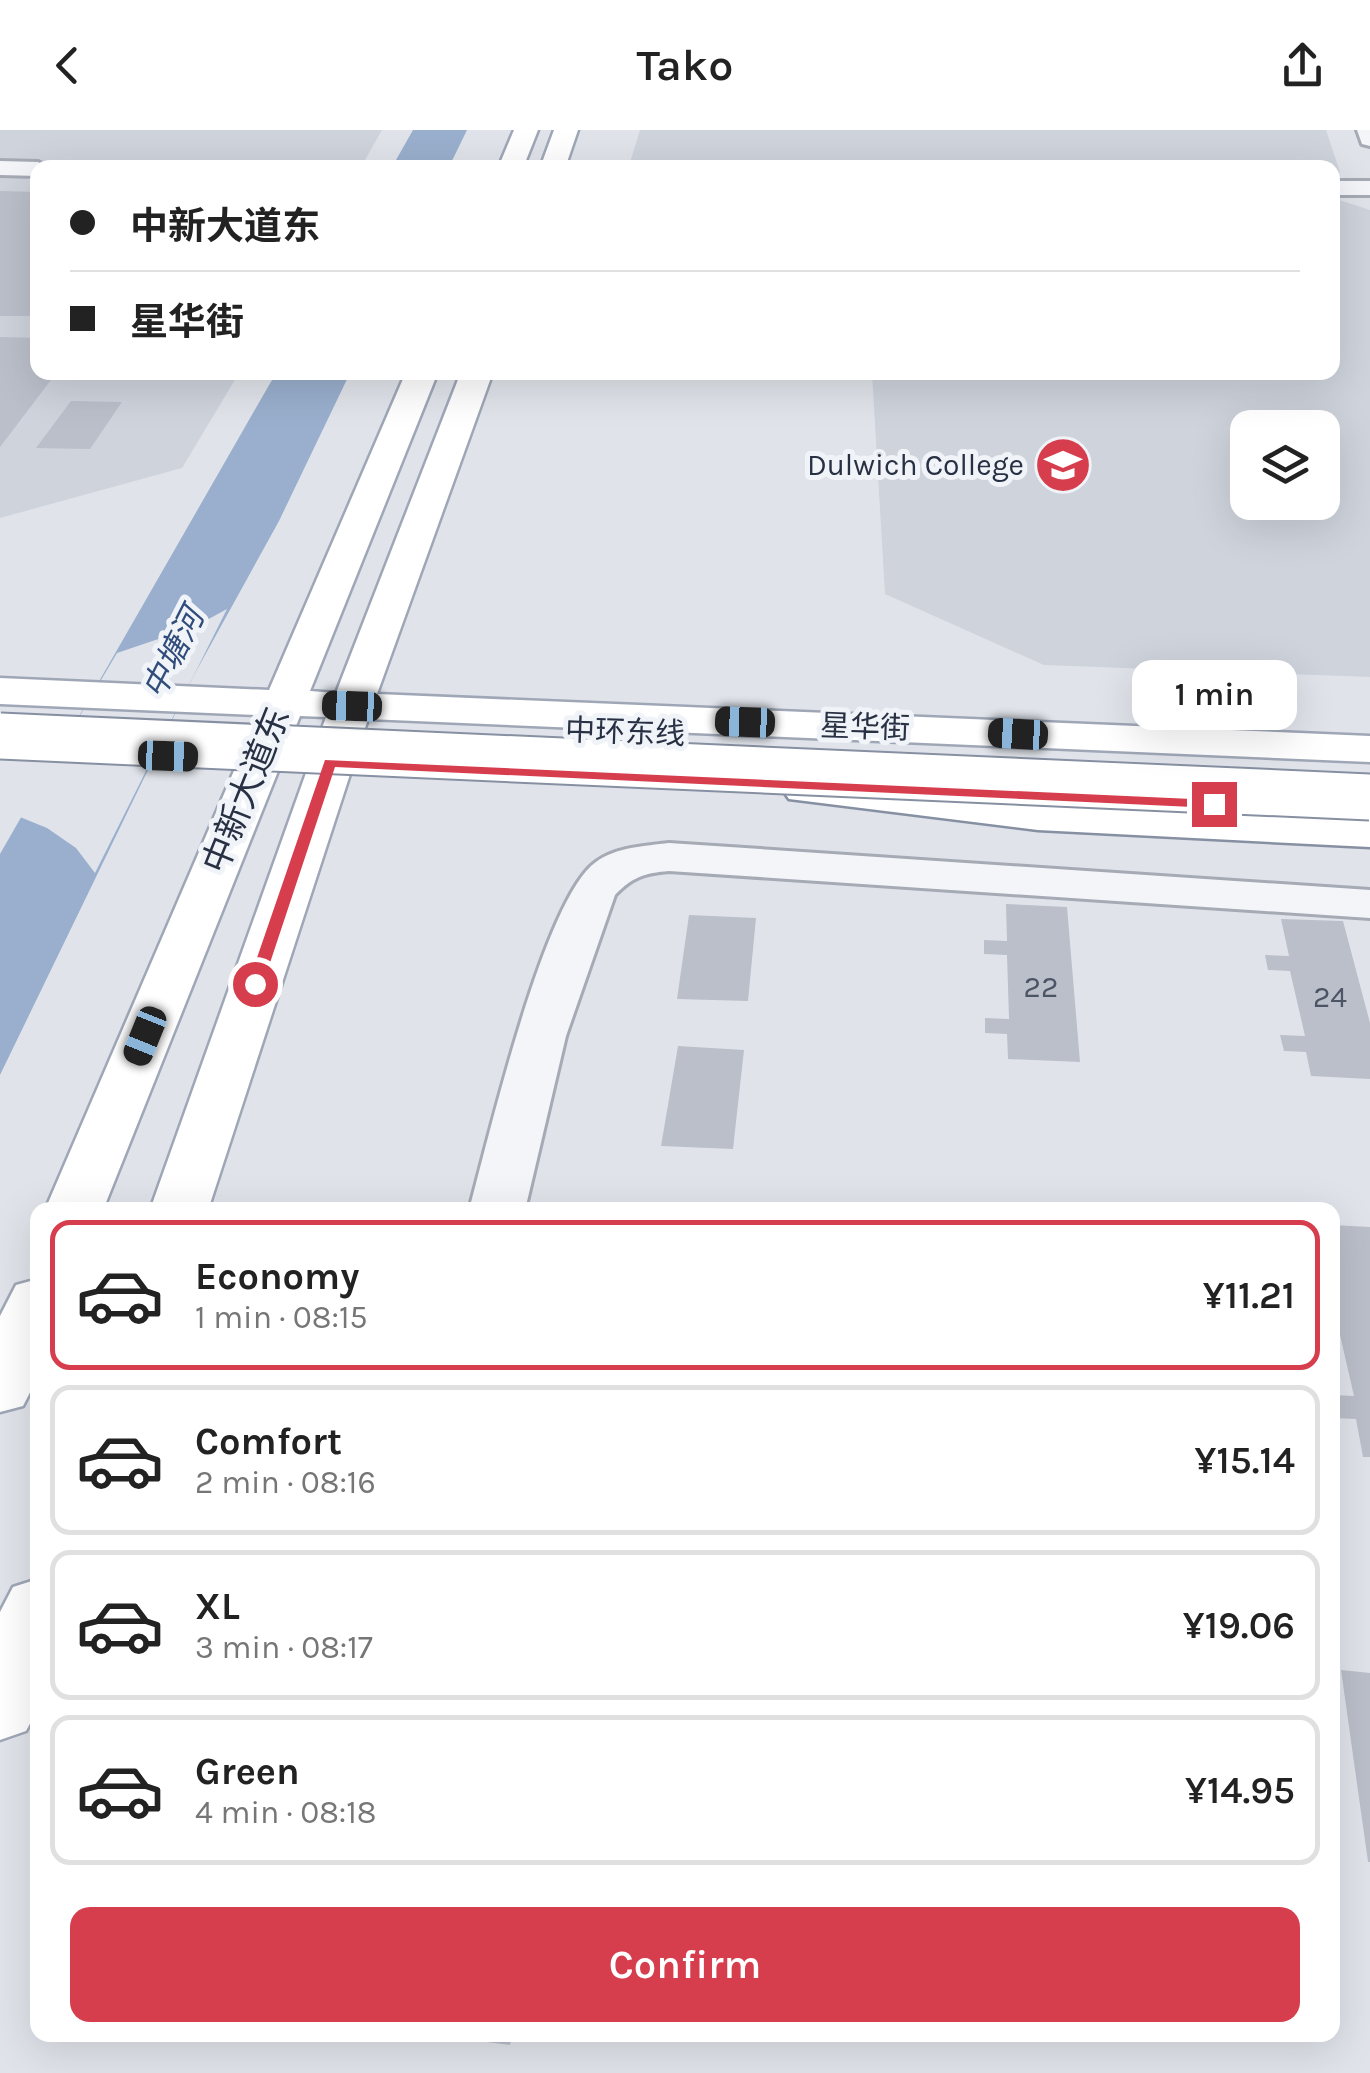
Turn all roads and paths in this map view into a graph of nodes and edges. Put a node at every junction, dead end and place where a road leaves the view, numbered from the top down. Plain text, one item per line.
1 (526, 130) edge
2 (566, 130) edge
3 (1368, 130) edge
4 (1370, 139) edge
5 (513, 160) edge
6 (555, 160) edge
7 (0, 168) edge
8 (30, 168) edge
9 (1340, 188) edge
10 (1370, 188) edge
11 (419, 380) edge
12 (473, 380) edge
13 (0, 691) edge
14 (282, 703) junction
15 (0, 705) edge
16 (352, 706) junction
17 (0, 736) edge
18 (0, 749) edge
19 (1370, 749) edge
20 (259, 760) junction
21 (330, 763) junction
22 (1370, 764) edge
23 (748, 783) junction
24 (1370, 797) edge
25 (1370, 811) edge
26 (1370, 833) edge
27 (1370, 904) edge
28 (77, 1202) edge
29 (181, 1202) edge
30 (499, 1202) edge
31 (30, 1318) edge
32 (0, 1390) edge
33 (30, 1628) edge
34 (0, 1710) edge

1 - 5 main road
2 - 6 main road
3 - 4 street
7 - 8 street
9 - 10 street
11 - 14 main road, 中新大道东
12 - 16 main road, 中新大道东
13 - 14 main road, 星华街
14 - 16 main road, 星华街
14 - 20 main road, 中新大道东
15 - 22 main road, 中环东线
16 - 19 main road, 星华街
16 - 21 main road, 中新大道东
17 - 24 main road, 中环东线, bridge
18 - 20 main road, 星华街
20 - 21 main road, 星华街
20 - 28 main road, 中新大道东
21 - 23 main road, 星华街
21 - 29 main road, 中新大道东
23 - 25 main road, 星华街
23 - 26 main road
27 - 30 street
31 - 32 main road
33 - 34 main road

